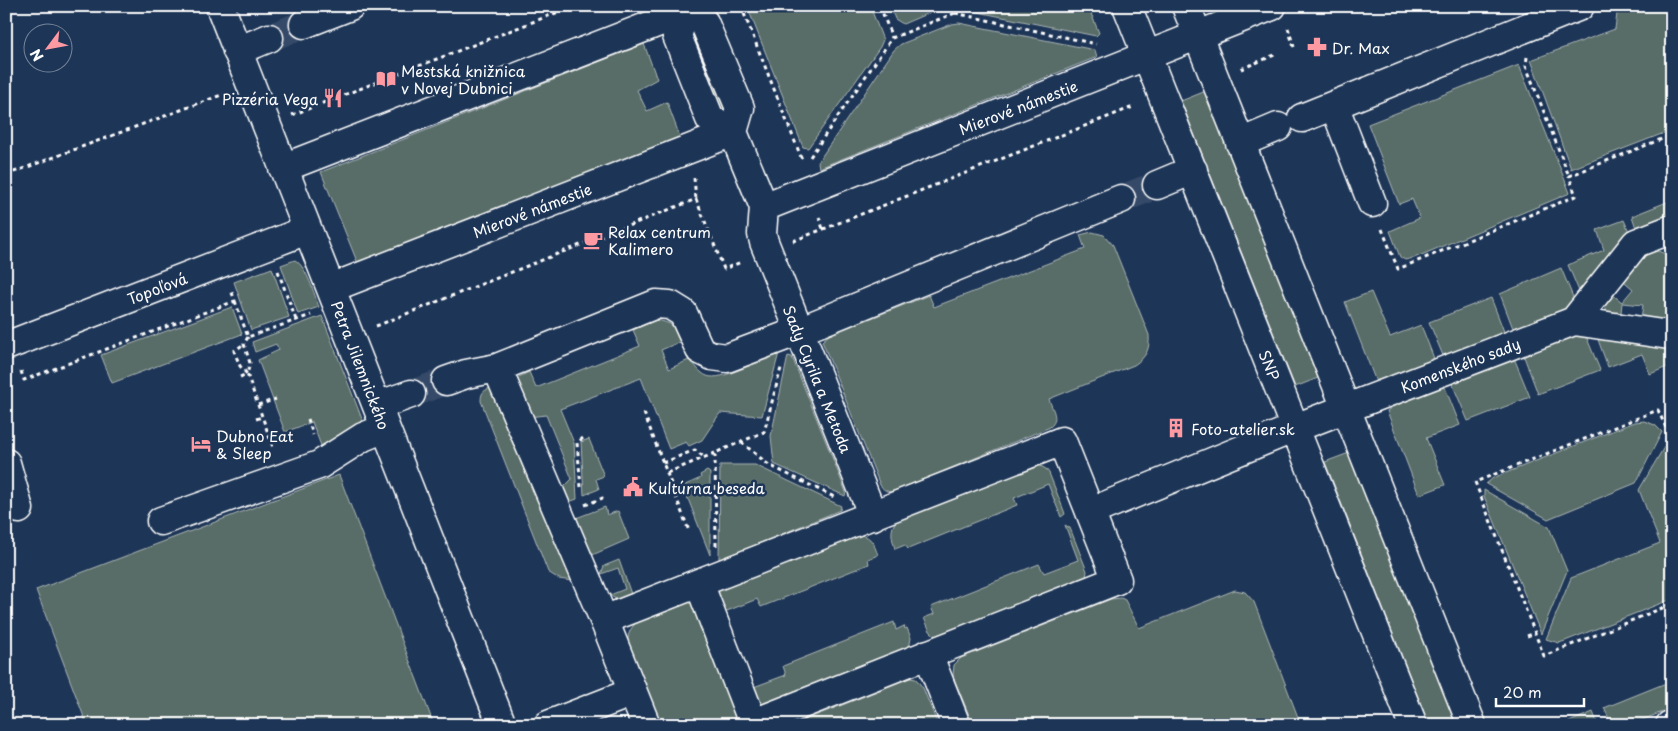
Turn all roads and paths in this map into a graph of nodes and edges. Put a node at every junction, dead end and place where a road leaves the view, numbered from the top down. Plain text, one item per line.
1 (220, 6) edge
2 (350, 6) edge
3 (574, 6) edge
4 (741, 6) edge
5 (880, 6) edge
6 (953, 6) edge
7 (1128, 6) edge
8 (1186, 6) edge
9 (1272, 6) edge
10 (1580, 6) edge
11 (684, 9) edge
12 (955, 13) junction
13 (304, 24) tunnel mouth
14 (1531, 26) junction
15 (1290, 34) dead end
16 (1198, 36) junction
17 (269, 38) tunnel mouth
18 (892, 38) junction
19 (1100, 45) dead end
20 (1294, 47) dead end
21 (237, 51) junction
22 (1277, 54) dead end
23 (1148, 56) junction
24 (1237, 70) dead end
25 (230, 92) dead end
26 (1334, 105) junction
27 (1133, 106) dead end
28 (291, 115) dead end
29 (1110, 116) dead end
30 (733, 132) junction
31 (1672, 136) edge
32 (1240, 142) junction
33 (283, 168) junction
34 (1193, 170) junction
35 (6, 175) edge
36 (1569, 176) junction
37 (695, 185) dead end
38 (1157, 185) tunnel mouth
39 (809, 189) junction
40 (1121, 199) tunnel mouth
41 (696, 200) dead end
42 (1372, 203) joint
43 (764, 207) junction
44 (1672, 229) edge
45 (307, 230) junction
46 (823, 230) dead end
47 (277, 269) dead end
48 (335, 297) junction
49 (235, 301) dead end
50 (399, 317) dead end
51 (296, 320) junction
52 (1574, 321) junction
53 (376, 326) dead end
54 (798, 331) junction
55 (1672, 334) edge
56 (248, 337) junction
57 (244, 344) junction
58 (6, 346) edge
59 (782, 364) dead end
60 (497, 368) junction
61 (247, 374) junction
62 (240, 377) dead end
63 (446, 381) tunnel mouth
64 (410, 394) tunnel mouth
65 (276, 398) dead end
66 (258, 405) junction
67 (1346, 409) junction
68 (644, 414) dead end
69 (262, 417) junction
70 (381, 417) junction
71 (308, 418) dead end
72 (256, 419) dead end
73 (1295, 428) junction
74 (1670, 429) edge
75 (315, 438) dead end
76 (583, 438) dead end
77 (1672, 441) edge
78 (741, 442) junction
79 (283, 450) dead end
80 (715, 453) junction
81 (704, 457) junction
82 (6, 463) edge
83 (663, 463) junction
84 (667, 473) junction
85 (581, 488) dead end
86 (582, 497) dead end
87 (835, 497) dead end
88 (582, 506) dead end
89 (19, 509) dead end
90 (1090, 512) junction
91 (873, 516) junction
92 (161, 521) dead end
93 (690, 531) dead end
94 (716, 550) dead end
95 (699, 583) junction
96 (1672, 604) edge
97 (604, 620) junction
98 (1535, 633) junction
99 (1527, 636) dead end
100 (928, 654) junction
101 (633, 692) junction
102 (751, 724) edge
103 (502, 725) edge
104 (548, 725) edge
105 (646, 725) edge
106 (956, 725) edge
107 (1413, 725) edge
108 (1472, 725) edge

1 - 21 street, Petra Jilemnického
2 - 13 street
3 - 28 path
4 - 18 path
5 - 18 path
6 - 12 path
7 - 23 street, SNP
8 - 16 street
9 - 16 street, Mierové námestie
10 - 14 street
11 - 30 street
11 - 33 street
12 - 18 path
12 - 19 path
14 - 26 street
14 - 36 path
15 - 20 path
16 - 23 street, Mierové námestie
16 - 32 street
17 - 21 street
21 - 33 street, Petra Jilemnického
22 - 24 path
23 - 34 street, SNP
23 - 39 street, Mierové námestie
25 - 35 path
26 - 32 street
26 - 42 street
27 - 29 path
30 - 43 street
30 - 48 street, Mierové námestie
31 - 36 path
32 - 67 street
33 - 45 street, Petra Jilemnického
34 - 38 street
34 - 73 street, SNP
36 - 42 path
37 - 41 path
39 - 43 street, Mierové námestie
39 - 46 path
40 - 54 street
43 - 54 street, Sady Cyrila a Metoda
44 - 52 street
45 - 48 street, Petra Jilemnického
45 - 58 street, Topoľová
47 - 51 path
48 - 51 path
48 - 70 street, Petra Jilemnického
49 - 56 path
50 - 53 path
51 - 56 path
52 - 55 street, Komenského sady
52 - 67 street, Komenského sady
54 - 60 street
54 - 91 street, Sady Cyrila a Metoda
56 - 57 path
57 - 61 path
57 - 61 path
59 - 78 path
60 - 63 street
60 - 97 street
61 - 62 path
61 - 66 path
64 - 70 street
65 - 66 path
66 - 69 path
67 - 73 street
67 - 108 street
68 - 83 path
69 - 72 path
69 - 79 path
70 - 92 street
70 - 103 street, Petra Jilemnického
71 - 75 path
73 - 90 street
73 - 107 street, SNP
74 - 77 path
74 - 98 path
76 - 85 path
78 - 80 path
78 - 87 path
80 - 81 path
80 - 94 path
81 - 83 path
81 - 84 path
82 - 89 street
83 - 84 path
84 - 93 path
86 - 88 path
90 - 91 street
90 - 100 street
91 - 95 street
95 - 97 street
95 - 102 street
96 - 98 path
97 - 101 street
98 - 99 path
100 - 102 street
100 - 106 street
101 - 104 street
101 - 105 street

